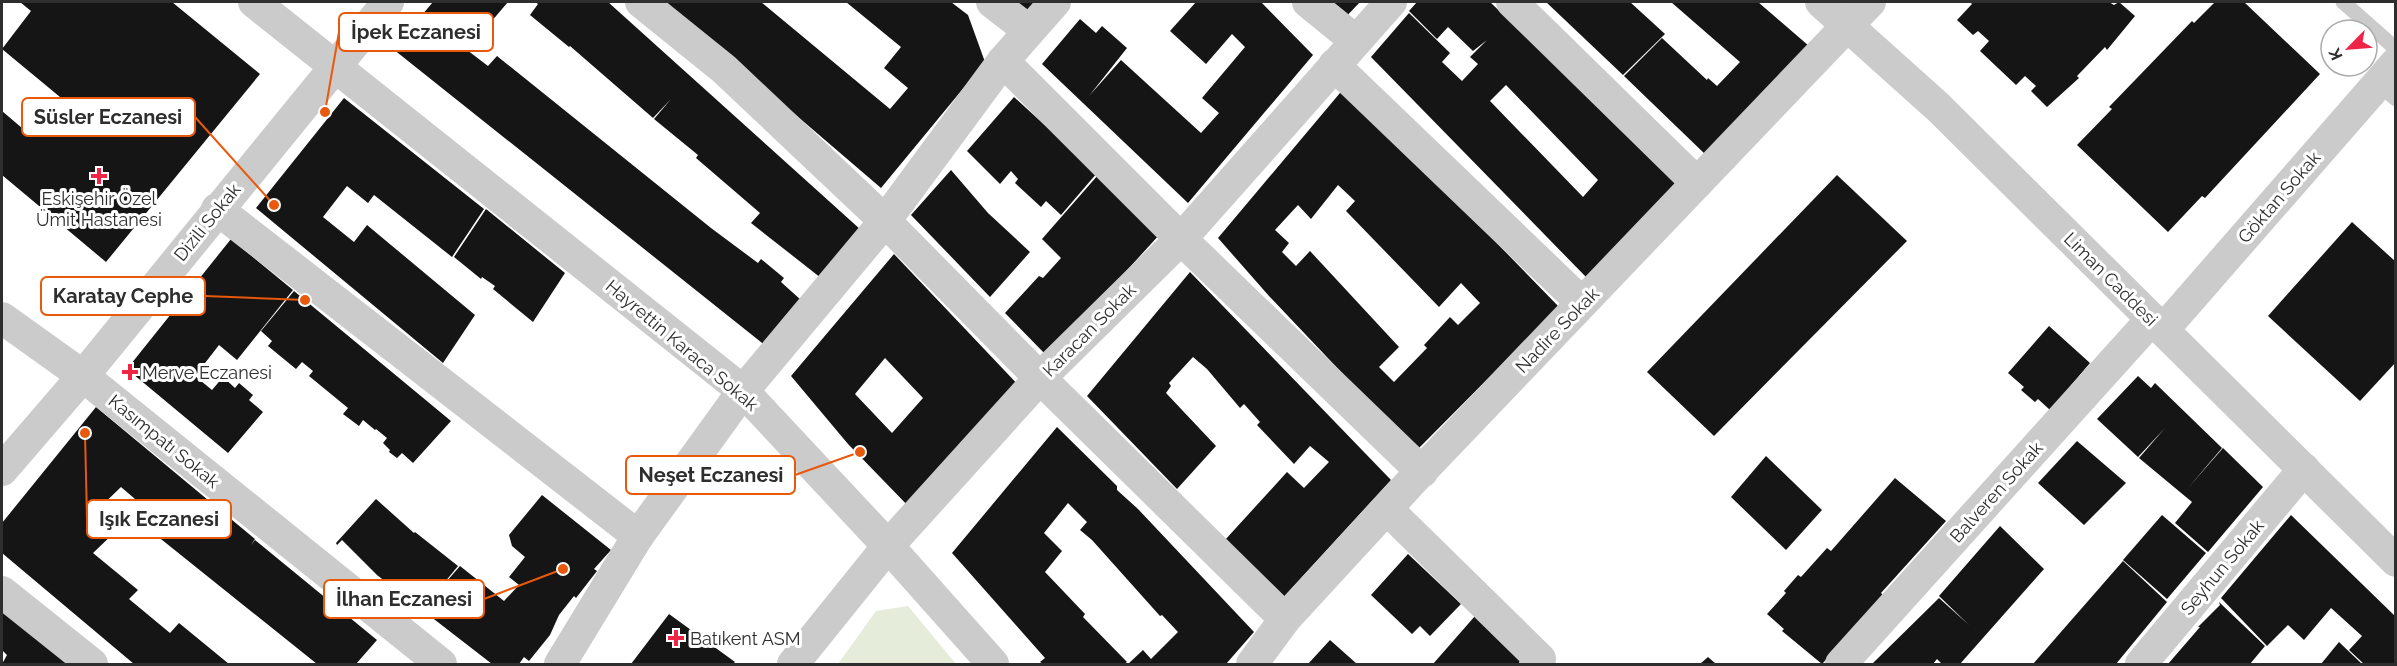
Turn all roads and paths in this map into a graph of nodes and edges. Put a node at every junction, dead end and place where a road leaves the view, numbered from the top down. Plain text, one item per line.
1 (254, 2) edge
2 (388, 2) edge
3 (641, 2) edge
4 (992, 2) edge
5 (1054, 2) edge
6 (1308, 2) edge
7 (1391, 2) edge
8 (1512, 2) edge
9 (1821, 2) edge
10 (1870, 2) edge
11 (2343, 2) edge
12 (1847, 26) junction
13 (1028, 30) junction
14 (1356, 41) junction
15 (2396, 49) edge
16 (1003, 61) junction
17 (334, 65) junction
18 (1334, 65) junction
19 (2390, 82) edge
20 (1697, 183) junction
21 (218, 209) junction
22 (885, 220) junction
23 (1181, 239) junction
24 (1582, 303) junction
25 (2, 318) edge
26 (2157, 325) junction
27 (83, 376) junction
28 (1040, 378) junction
29 (743, 391) junction
30 (2304, 469) junction
31 (2, 470) edge
32 (1422, 471) junction
33 (1387, 509) junction
34 (638, 536) junction
35 (888, 546) junction
36 (2396, 561) edge
37 (2, 592) edge
38 (1285, 619) junction
39 (92, 664) edge
40 (441, 664) edge
41 (560, 664) edge
42 (794, 664) edge
43 (993, 664) edge
44 (1252, 664) edge
45 (1535, 664) edge
46 (1840, 664) edge
47 (2141, 664) edge

1 - 17 street, Hayrettin Karaca Sokak
2 - 17 street, Dizili Sokak
3 - 22 street
4 - 13 street
5 - 13 street
6 - 14 street
7 - 14 street, Karacan Sokak
8 - 20 street
9 - 12 street, Liman Caddesi
10 - 12 street, Nadire Sokak
11 - 15 lane
12 - 20 street, Nadire Sokak
12 - 26 street, Liman Caddesi
13 - 16 street
14 - 18 street, Karacan Sokak
16 - 22 street
16 - 23 street
17 - 21 street, Dizili Sokak
17 - 29 street, Hayrettin Karaca Sokak
18 - 23 street, Karacan Sokak
18 - 24 street
19 - 26 street, Göktan Sokak
20 - 24 street, Nadire Sokak
21 - 27 street, Dizili Sokak
21 - 34 street
22 - 28 street
22 - 29 street
23 - 28 street, Karacan Sokak
23 - 32 street
24 - 32 street, Nadire Sokak
25 - 27 street, Kasımpatı Sokak
26 - 30 street, Liman Caddesi
26 - 46 street, Balveren Sokak
27 - 31 street, Dizili Sokak
27 - 40 street, Kasımpatı Sokak
28 - 35 street, Karacan Sokak
28 - 38 street
29 - 34 street
29 - 35 street, Hayrettin Karaca Sokak
30 - 36 street, Liman Caddesi
30 - 47 street, Seyhun Sokak
32 - 33 street, Nadire Sokak
33 - 38 street, Nadire Sokak
33 - 45 street
34 - 41 street
35 - 42 street, Karacan Sokak
35 - 43 street, Hayrettin Karaca Sokak
37 - 39 street
38 - 44 street, Nadire Sokak

